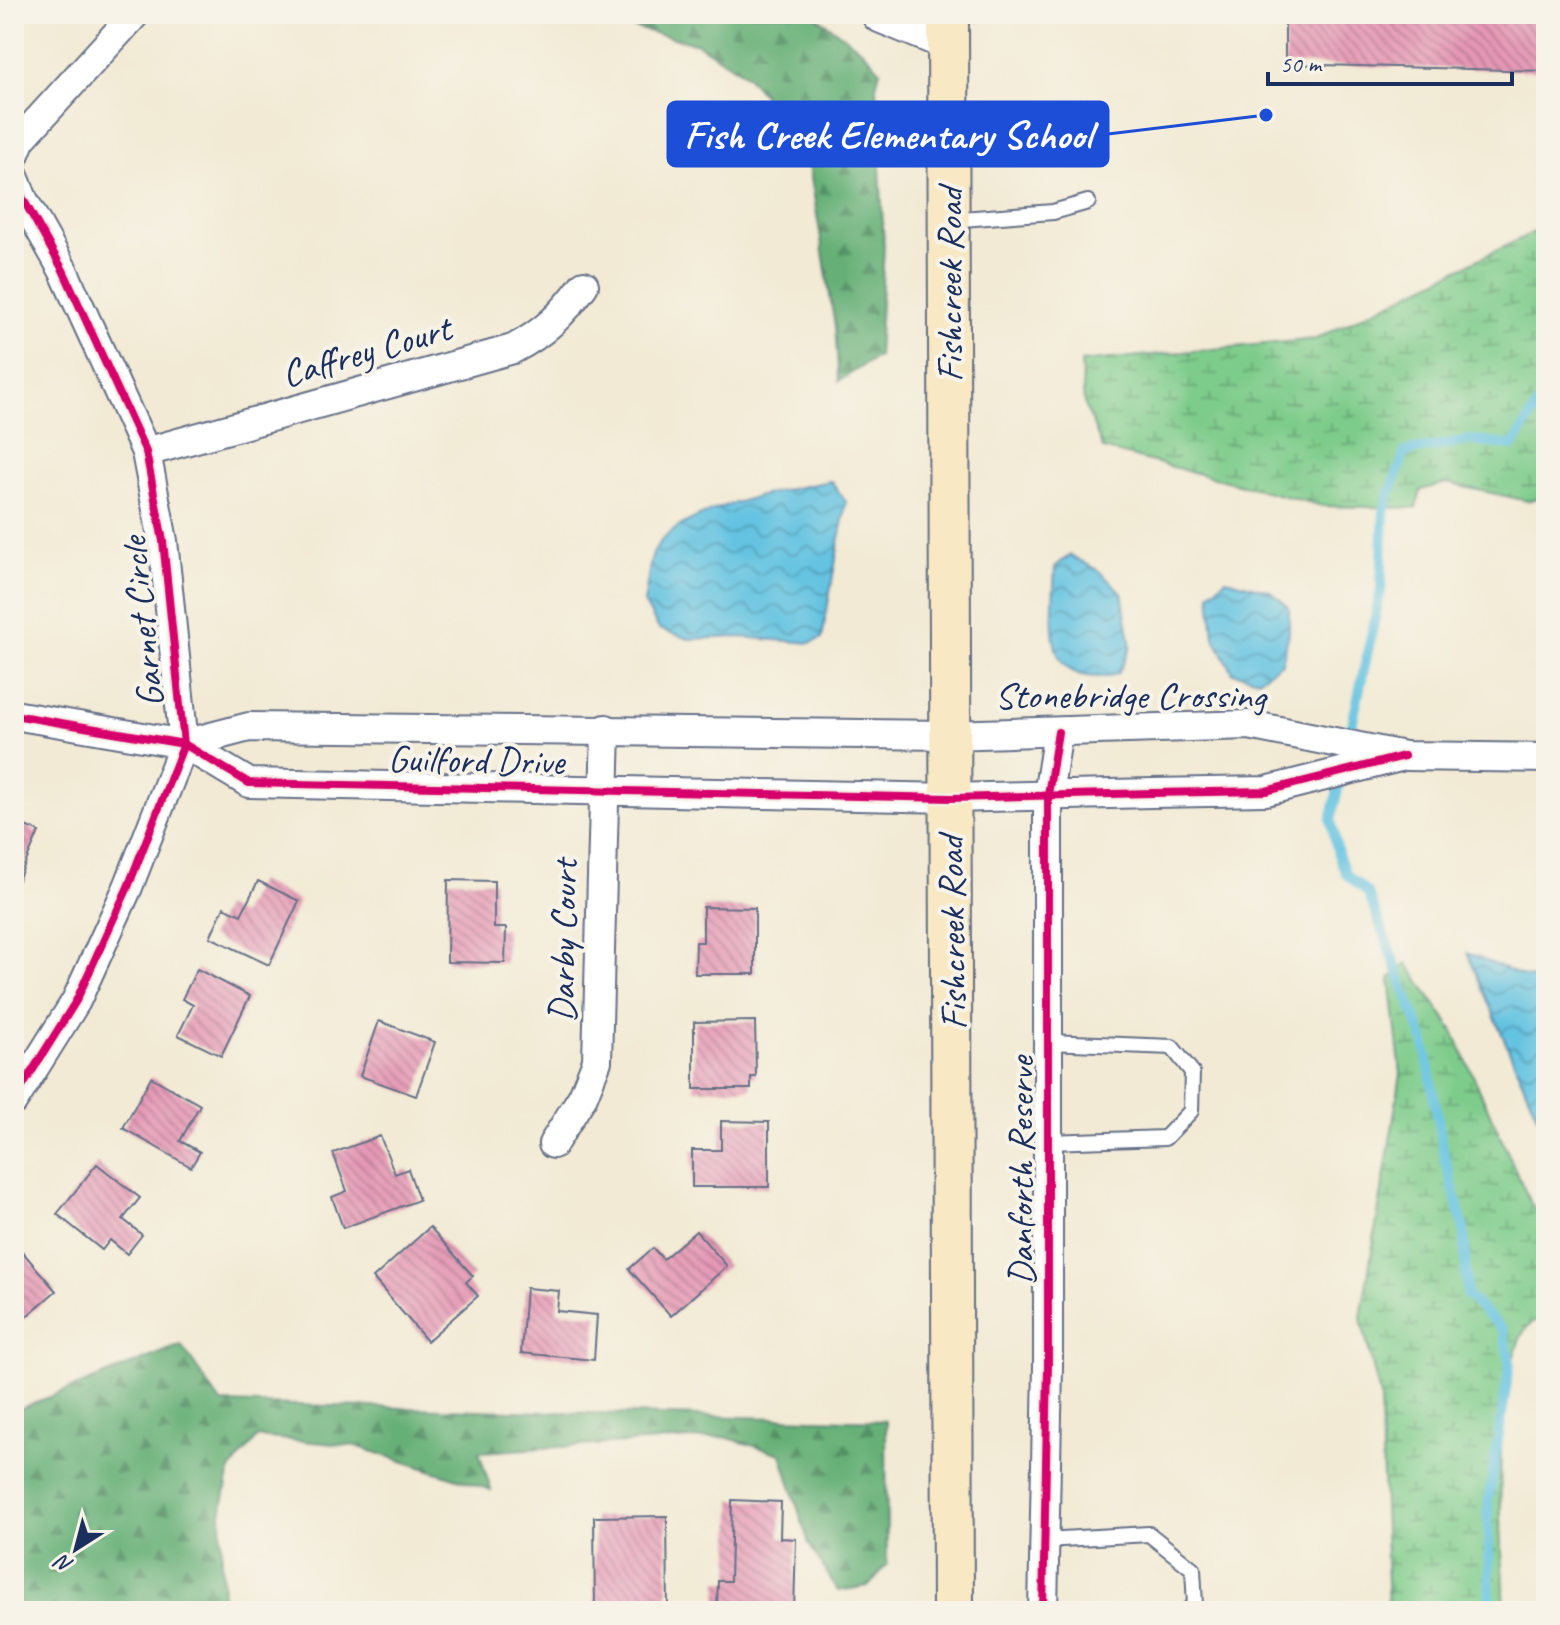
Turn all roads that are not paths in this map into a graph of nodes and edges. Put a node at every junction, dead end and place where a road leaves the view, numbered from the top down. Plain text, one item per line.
1 (135, 14) edge
2 (880, 14) edge
3 (948, 28) edge
4 (18, 148) edge
5 (14, 176) edge
6 (1088, 202) dead end
7 (949, 220) junction
8 (584, 285) dead end
9 (146, 452) junction
10 (14, 715) edge
11 (606, 729) junction
12 (1058, 732) junction
13 (950, 735) junction
14 (184, 744) junction
15 (1367, 758) junction
16 (1546, 758) edge
17 (603, 790) junction
18 (1048, 795) junction
19 (951, 798) junction
20 (1048, 1042) junction
21 (14, 1100) edge
22 (1048, 1142) junction
23 (553, 1144) dead end
24 (1044, 1540) junction
25 (953, 1611) edge
26 (1043, 1611) edge
27 (1186, 1611) edge

1 - 4 street
2 - 3 street
3 - 7 main road, Fishcreek Road
5 - 9 street, Garnet Circle
6 - 7 lane
7 - 13 main road, Fishcreek Road
8 - 9 street, Caffrey Court
9 - 14 street, Garnet Circle
10 - 14 street, Guilford Drive
11 - 13 street, Guilford Drive
11 - 14 street, Guilford Drive
11 - 17 street, Darby Court
12 - 13 street, Stonebridge Crossing
12 - 15 street, Stonebridge Crossing
12 - 18 street, Danforth Reserve
13 - 19 main road, Fishcreek Road
14 - 17 street, Guilford Drive
14 - 21 street, Garnet Circle
15 - 16 street, Stonebridge Crossing
15 - 18 street, Stonebridge Crossing
17 - 19 street, Guilford Drive
17 - 23 street, Darby Court
18 - 19 street, Stonebridge Crossing
18 - 20 street, Danforth Reserve
19 - 25 main road, Fishcreek Road
20 - 22 street, Danforth Reserve
20 - 22 lane
22 - 24 street, Danforth Reserve
24 - 26 street, Danforth Reserve
24 - 27 lane

